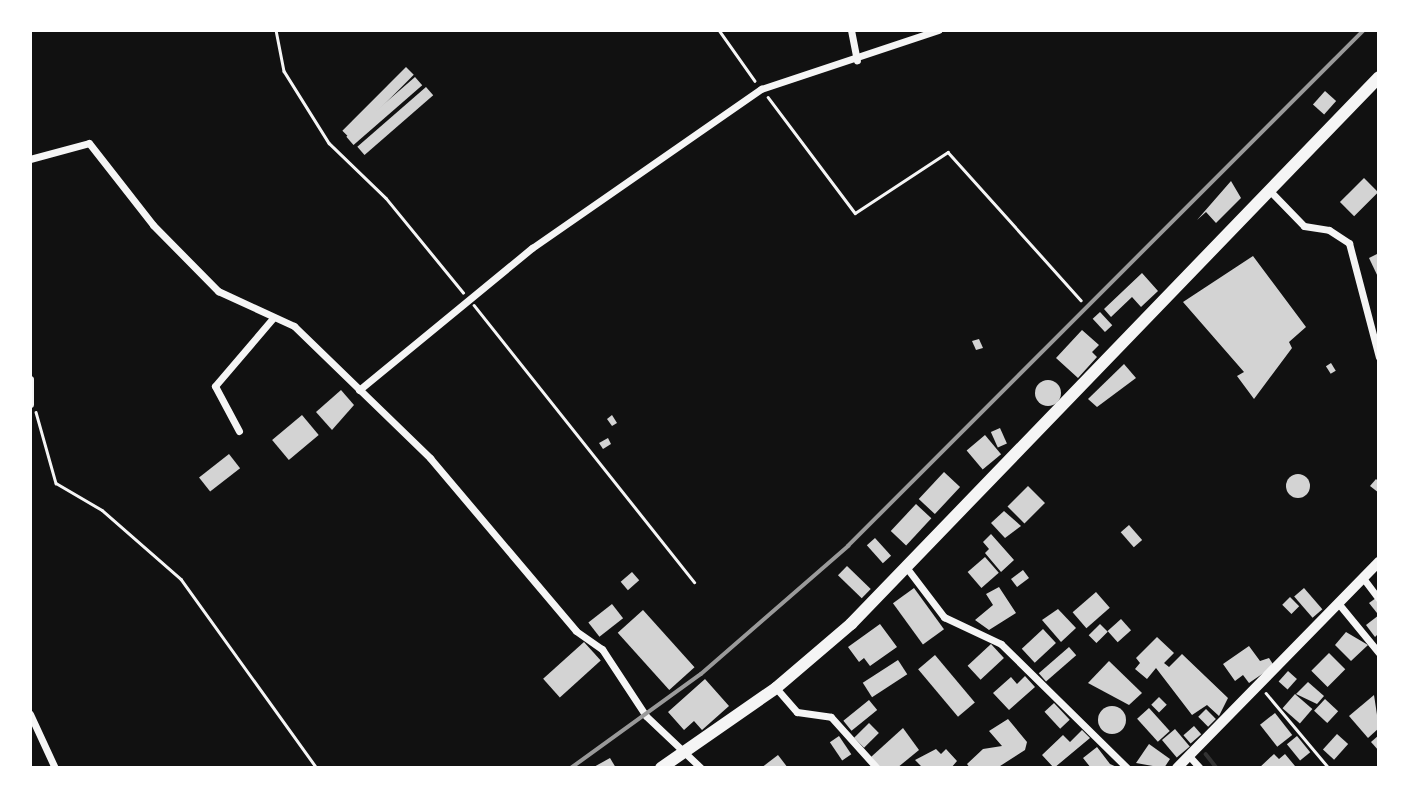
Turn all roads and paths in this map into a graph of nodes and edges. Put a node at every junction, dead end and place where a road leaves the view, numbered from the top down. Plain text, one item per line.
1 (276, 30) edge
2 (719, 30) edge
3 (850, 30) edge
4 (938, 30) edge
5 (857, 60) junction
6 (1379, 77) edge
7 (761, 89) junction
8 (30, 159) edge
9 (1269, 190) junction
10 (1081, 300) dead end
11 (470, 301) junction
12 (273, 318) junction
13 (1379, 356) edge
14 (30, 379) edge
15 (359, 390) junction
16 (30, 404) edge
17 (239, 431) dead end
18 (1379, 562) edge
19 (905, 566) junction
20 (1363, 578) junction
21 (694, 582) dead end
22 (1379, 600) edge
23 (1338, 603) junction
24 (1379, 653) edge
25 (1261, 686) junction
26 (776, 688) junction
27 (30, 714) edge
28 (685, 752) junction
29 (1190, 757) junction
30 (55, 768) edge
31 (317, 768) edge
32 (661, 768) edge
33 (701, 768) edge
34 (877, 768) edge
35 (1127, 768) edge
36 (1177, 768) edge
37 (1200, 768) edge
38 (1329, 768) edge

1 - 11 path
2 - 7 path
3 - 5 street
4 - 5 street
5 - 7 street
6 - 9 highway
7 - 10 path
7 - 11 street
8 - 12 street
9 - 13 street
9 - 19 highway
11 - 15 street
11 - 21 path
12 - 15 street
12 - 17 street
14 - 16 street
15 - 28 street
16 - 31 path
18 - 20 street
19 - 26 highway
19 - 35 street
20 - 22 street
20 - 23 street
23 - 24 street
23 - 25 street
25 - 29 street
25 - 38 path
26 - 28 highway
26 - 34 street
27 - 30 street
28 - 32 highway
28 - 33 street
29 - 36 street
29 - 37 street

